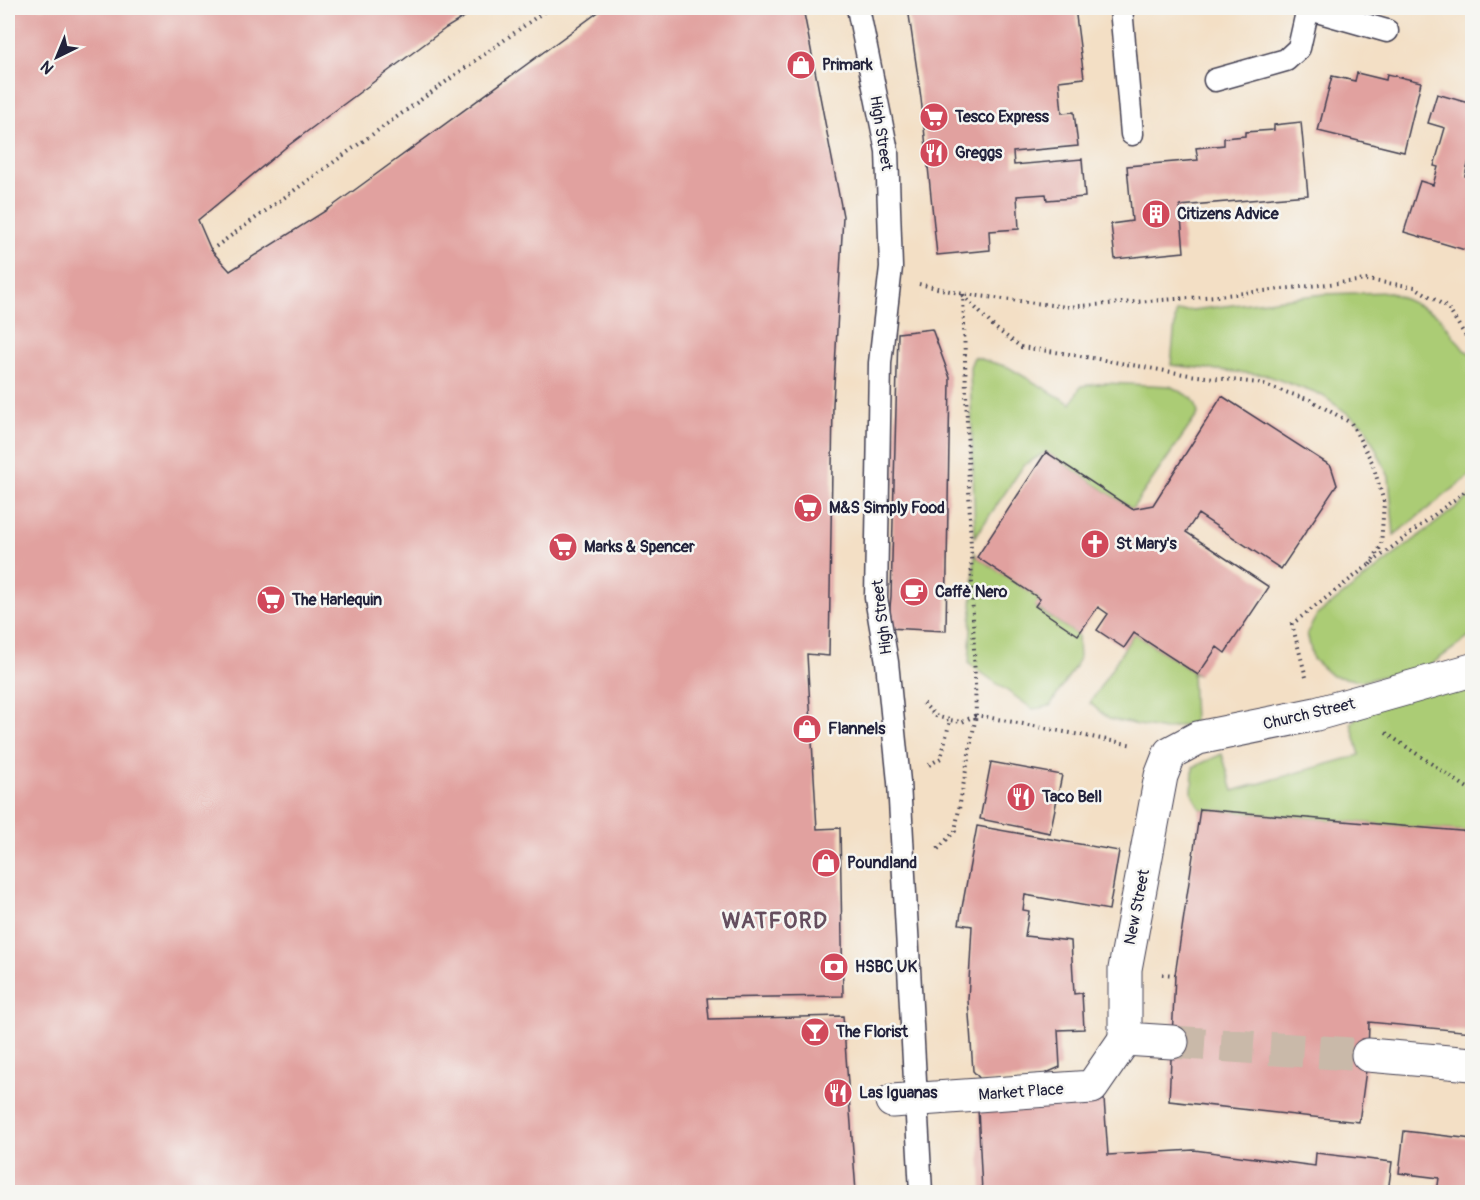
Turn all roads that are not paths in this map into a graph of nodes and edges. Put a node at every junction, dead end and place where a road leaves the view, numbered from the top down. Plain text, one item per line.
1 (858, 8) edge
2 (1121, 8) edge
3 (1307, 8) edge
4 (1387, 31) dead end
5 (1215, 80) dead end
6 (1132, 134) dead end
7 (1473, 670) edge
8 (1166, 764) joint
9 (1125, 1039) junction
10 (1172, 1042) tunnel mouth
11 (1368, 1054) tunnel mouth
12 (1473, 1064) edge
13 (904, 1101) junction
14 (921, 1192) edge

1 - 13 lane, High Street
2 - 6 lane
3 - 4 lane
3 - 5 lane
7 - 8 street, Church Street
8 - 9 street, New Street
9 - 10 street
9 - 13 street, Market Place
11 - 12 street
13 - 14 lane, High Street

